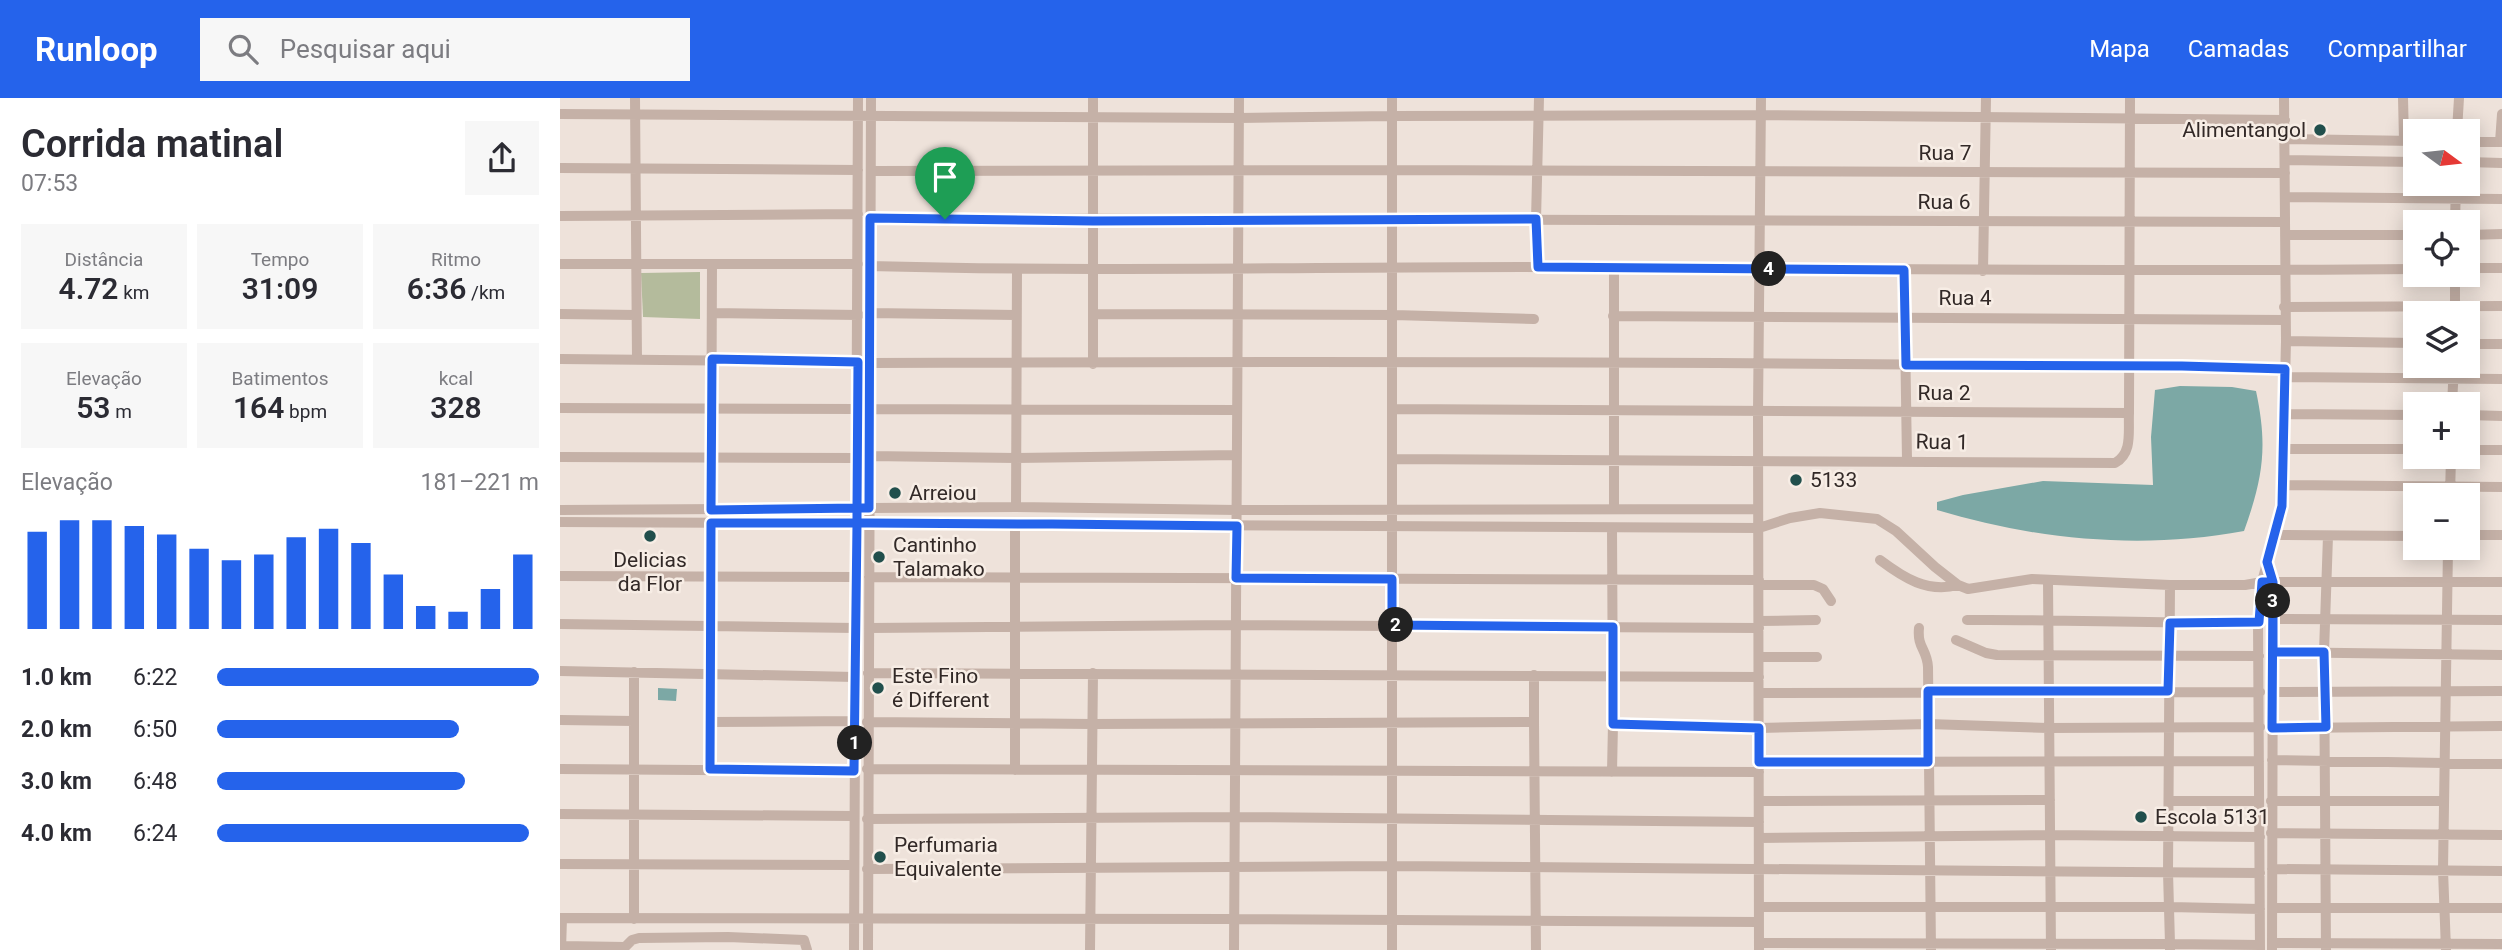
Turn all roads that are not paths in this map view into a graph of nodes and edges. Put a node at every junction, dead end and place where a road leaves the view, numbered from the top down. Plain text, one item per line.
1 (635, 98) edge
2 (858, 98) edge
3 (871, 98) edge
4 (1093, 98) edge
5 (1239, 98) edge
6 (1392, 98) edge
7 (1539, 98) edge
8 (1761, 98) edge
9 (1986, 98) edge
10 (2130, 98) edge
11 (2284, 98) edge
12 (2403, 98) edge
13 (2459, 98) edge
14 (560, 114) edge
15 (2502, 114) edge
16 (635, 115) junction
17 (1761, 115) junction
18 (858, 116) junction
19 (871, 116) junction
20 (1093, 116) junction
21 (1392, 116) junction
22 (1539, 117) junction
23 (1239, 118) junction
24 (1986, 118) junction
25 (2406, 119) edge
26 (2458, 119) edge
27 (2130, 120) junction
28 (2285, 120) junction
29 (2285, 139) junction
30 (2403, 141) edge
31 (2480, 142) edge
32 (2501, 142) edge
33 (2285, 160) junction
34 (2403, 162) edge
35 (2480, 162) edge
36 (2502, 163) edge
37 (635, 168) junction
38 (560, 169) edge
39 (858, 170) junction
40 (1239, 170) junction
41 (1393, 170) junction
42 (1537, 170) junction
43 (871, 171) junction
44 (1093, 171) junction
45 (1761, 172) junction
46 (1984, 173) junction
47 (2128, 173) junction
48 (2285, 173) junction
49 (2285, 197) junction
50 (2456, 198) junction
51 (2502, 199) edge
52 (2456, 210) edge
53 (858, 215) junction
54 (560, 216) edge
55 (636, 216) junction
56 (870, 218) junction
57 (1238, 219) junction
58 (1536, 219) junction
59 (1393, 220) junction
60 (1760, 220) junction
61 (1093, 221) junction
62 (1983, 221) junction
63 (2128, 222) junction
64 (2285, 222) junction
65 (2502, 234) edge
66 (2285, 235) junction
67 (2403, 235) edge
68 (2480, 235) edge
69 (560, 264) edge
70 (636, 264) junction
71 (712, 264) junction
72 (864, 265) junction
73 (1238, 267) junction
74 (1393, 267) junction
75 (1538, 267) junction
76 (1093, 268) junction
77 (2480, 268) edge
78 (2502, 268) edge
79 (1614, 269) junction
80 (1760, 269) junction
81 (2403, 269) edge
82 (1017, 270) junction
83 (1904, 270) junction
84 (2285, 270) junction
85 (1983, 271) junction
86 (2129, 271) junction
87 (2502, 306) edge
88 (2284, 307) junction
89 (2480, 308) edge
90 (2403, 309) edge
91 (712, 313) junction
92 (560, 314) edge
93 (864, 314) junction
94 (1016, 314) junction
95 (1093, 314) junction
96 (636, 315) junction
97 (1394, 315) junction
98 (1237, 316) junction
99 (1614, 316) junction
100 (1759, 317) junction
101 (1905, 317) junction
102 (2129, 318) junction
103 (1534, 319) dead end
104 (2285, 320) junction
105 (2286, 341) junction
106 (2403, 344) edge
107 (2480, 344) edge
108 (2502, 344) edge
109 (560, 359) edge
110 (712, 359) junction
111 (637, 360) junction
112 (858, 362) junction
113 (1016, 362) junction
114 (1237, 362) junction
115 (1393, 362) junction
116 (870, 363) junction
117 (1614, 363) junction
118 (1760, 363) junction
119 (1093, 364) junction
120 (1906, 365) junction
121 (2129, 366) junction
122 (2285, 373) junction
123 (2454, 379) junction
124 (2502, 379) edge
125 (2453, 392) edge
126 (560, 408) edge
127 (712, 408) junction
128 (863, 409) junction
129 (1392, 409) junction
130 (1016, 410) junction
131 (1236, 410) junction
132 (1614, 412) junction
133 (1758, 412) junction
134 (1906, 412) junction
135 (2129, 413) junction
136 (2284, 414) junction
137 (2403, 415) edge
138 (2480, 415) edge
139 (2502, 416) edge
140 (2283, 449) junction
141 (2403, 449) edge
142 (2480, 450) edge
143 (2502, 450) edge
144 (1237, 455) junction
145 (870, 456) junction
146 (560, 457) edge
147 (712, 458) junction
148 (858, 458) junction
149 (1015, 458) junction
150 (1392, 459) junction
151 (1615, 460) junction
152 (1907, 460) junction
153 (1759, 461) junction
154 (2282, 485) junction
155 (2502, 486) edge
156 (2480, 488) edge
157 (2403, 489) edge
158 (1016, 507) junction
159 (857, 508) junction
160 (869, 508) junction
161 (1393, 509) junction
162 (1614, 509) junction
163 (1758, 509) junction
164 (560, 510) edge
165 (711, 510) junction
166 (1237, 510) junction
167 (560, 522) edge
168 (711, 523) junction
169 (863, 523) junction
170 (1015, 523) junction
171 (1237, 526) junction
172 (1393, 527) junction
173 (1612, 528) junction
174 (1759, 528) junction
175 (2276, 535) junction
176 (2480, 535) edge
177 (2502, 535) edge
178 (2328, 536) junction
179 (2403, 536) edge
180 (1880, 560) dead end
181 (2447, 560) edge
182 (560, 576) edge
183 (869, 576) junction
184 (711, 577) junction
185 (857, 577) junction
186 (1236, 578) junction
187 (1015, 579) junction
188 (1392, 579) junction
189 (1612, 580) junction
190 (2048, 581) junction
191 (2268, 582) junction
192 (2327, 582) junction
193 (2446, 582) junction
194 (2502, 582) edge
195 (1759, 583) junction
196 (1958, 585) junction
197 (2170, 585) junction
198 (1831, 601) dead end
199 (2327, 618) junction
200 (2273, 619) junction
201 (1816, 620) dead end
202 (1967, 620) dead end
203 (2049, 620) junction
204 (2446, 620) junction
205 (2502, 620) edge
206 (2259, 622) junction
207 (2170, 623) junction
208 (560, 624) edge
209 (711, 624) junction
210 (1759, 624) junction
211 (1236, 625) junction
212 (1392, 625) junction
213 (1613, 627) junction
214 (856, 628) junction
215 (869, 628) junction
216 (1016, 628) junction
217 (1919, 628) dead end
218 (1956, 640) dead end
219 (2273, 652) junction
220 (2324, 652) junction
221 (2050, 654) junction
222 (2169, 654) junction
223 (2446, 655) junction
224 (2502, 655) edge
225 (2259, 656) junction
226 (1759, 657) junction
227 (1817, 657) dead end
228 (560, 671) edge
229 (634, 673) junction
230 (868, 673) junction
231 (1016, 673) junction
232 (1093, 673) junction
233 (711, 674) junction
234 (1392, 674) junction
235 (1237, 675) junction
236 (1534, 675) junction
237 (1613, 676) junction
238 (855, 677) junction
239 (1759, 677) junction
240 (1928, 691) junction
241 (2049, 691) junction
242 (2168, 691) junction
243 (2445, 691) junction
244 (2502, 691) edge
245 (2260, 692) junction
246 (2273, 692) junction
247 (2325, 692) junction
248 (1759, 693) junction
249 (560, 720) edge
250 (634, 721) junction
251 (855, 721) junction
252 (710, 722) junction
253 (867, 722) junction
254 (1236, 722) junction
255 (1392, 722) junction
256 (1534, 722) junction
257 (1015, 723) junction
258 (1092, 724) junction
259 (1613, 724) junction
260 (1928, 724) junction
261 (2446, 725) junction
262 (2502, 726) edge
263 (2169, 727) junction
264 (2260, 727) junction
265 (2326, 727) junction
266 (1759, 728) junction
267 (2048, 728) junction
268 (2272, 728) junction
269 (2272, 760) junction
270 (2259, 761) junction
271 (2326, 761) junction
272 (1928, 762) junction
273 (2169, 762) junction
274 (2049, 763) junction
275 (2445, 763) junction
276 (2502, 764) edge
277 (1759, 767) junction
278 (560, 769) edge
279 (634, 769) junction
280 (710, 769) junction
281 (867, 769) junction
282 (1015, 770) junction
283 (1091, 770) junction
284 (1236, 770) junction
285 (854, 771) junction
286 (1392, 771) junction
287 (1536, 772) junction
288 (1612, 772) junction
289 (1929, 799) junction
290 (2050, 800) junction
291 (1759, 801) junction
292 (2169, 801) junction
293 (2265, 801) junction
294 (2326, 801) junction
295 (2444, 801) junction
296 (560, 814) edge
297 (634, 815) junction
298 (854, 816) junction
299 (1236, 817) junction
300 (1091, 818) junction
301 (1392, 818) junction
302 (867, 819) junction
303 (1536, 820) junction
304 (1759, 821) junction
305 (2326, 833) junction
306 (2444, 833) junction
307 (2050, 835) junction
308 (2266, 835) junction
309 (2502, 835) edge
310 (2169, 836) junction
311 (1929, 837) junction
312 (1759, 838) junction
313 (560, 864) edge
314 (634, 864) junction
315 (854, 866) junction
316 (1090, 866) junction
317 (1392, 866) junction
318 (1235, 868) junction
319 (1535, 868) junction
320 (867, 869) junction
321 (1759, 870) junction
322 (2326, 870) junction
323 (2443, 870) junction
324 (1929, 871) junction
325 (2050, 871) junction
326 (2266, 871) junction
327 (2502, 871) edge
328 (2168, 872) junction
329 (1930, 906) junction
330 (1759, 907) junction
331 (2050, 907) junction
332 (2170, 907) junction
333 (2326, 907) junction
334 (2444, 908) junction
335 (2502, 908) edge
336 (2266, 909) junction
337 (561, 918) edge
338 (634, 919) junction
339 (868, 919) junction
340 (1090, 919) junction
341 (1234, 919) junction
342 (854, 920) junction
343 (1392, 920) junction
344 (1535, 922) junction
345 (1759, 922) junction
346 (2502, 944) edge
347 (2326, 946) edge
348 (1759, 947) edge
349 (2051, 947) edge
350 (2170, 947) edge
351 (2260, 947) edge
352 (2272, 947) edge
353 (2445, 947) edge
354 (561, 948) edge
355 (1931, 948) edge
356 (626, 949) edge
357 (807, 950) edge
358 (854, 950) edge
359 (868, 950) edge
360 (1090, 950) edge
361 (1234, 950) edge
362 (1392, 950) edge
363 (1535, 950) edge

1 - 16 street
2 - 18 street
3 - 19 street
4 - 20 street
5 - 23 street
6 - 21 street
7 - 22 street
8 - 17 street
9 - 24 street
10 - 27 street
11 - 28 street
12 - 25 street
13 - 26 street
14 - 16 street
15 - 32 street
16 - 18 street
16 - 37 street
17 - 22 street
17 - 24 street
17 - 45 street
18 - 19 street
18 - 39 street
19 - 20 street
19 - 43 street
20 - 23 street
20 - 44 street
21 - 22 street
21 - 23 street
21 - 41 street
22 - 42 street
23 - 40 street
24 - 27 street
24 - 46 street
27 - 28 street
27 - 47 street
28 - 29 street
29 - 30 street
29 - 33 street
31 - 32 street
33 - 34 street
33 - 48 street
35 - 36 street
37 - 38 street
37 - 39 street
37 - 55 street
39 - 53 street
40 - 41 street, Rua 7
40 - 44 street, Rua 7
40 - 57 street
41 - 42 street, Rua 7
41 - 59 street
42 - 45 street, Rua 7
42 - 58 street
43 - 44 street, Rua 7
43 - 56 street
44 - 61 street
45 - 46 street, Rua 7
45 - 60 street
46 - 47 street, Rua 7
46 - 62 street
47 - 48 street, Rua 7
47 - 63 street
48 - 49 street
49 - 50 street
49 - 64 street
50 - 51 street
50 - 52 street
53 - 55 street
53 - 72 street
54 - 55 street
55 - 70 street
56 - 61 street, Rua 6
56 - 72 street
57 - 59 street, Rua 6
57 - 61 street, Rua 6
57 - 73 street
58 - 59 street, Rua 6
58 - 60 street, Rua 6
58 - 75 street
59 - 74 street
60 - 62 street, Rua 6
60 - 80 street
61 - 76 street
62 - 63 street, Rua 6
62 - 85 street
63 - 64 street, Rua 6
63 - 86 street
64 - 66 street
65 - 68 street
66 - 67 street
66 - 84 street
69 - 70 street
70 - 71 street
70 - 96 street
71 - 72 street
71 - 91 street
72 - 82 street
72 - 93 street
73 - 74 street
73 - 76 street
73 - 98 street
74 - 75 street
74 - 97 street
75 - 79 street
76 - 82 street
76 - 95 street
77 - 78 street
79 - 80 street
79 - 99 street
80 - 83 street
80 - 100 street
81 - 84 street
82 - 94 street
83 - 85 street
83 - 101 street
84 - 86 street
84 - 88 street
85 - 86 street
86 - 102 street
87 - 89 street
88 - 90 street
88 - 104 street
91 - 93 street
91 - 110 street
92 - 96 street
93 - 94 street
93 - 112 street
93 - 116 street
94 - 113 street
95 - 98 street
95 - 119 street
96 - 111 street
97 - 98 street
97 - 103 street
97 - 115 street
98 - 114 street
99 - 100 street, Rua 4
99 - 117 street
100 - 101 street, Rua 4
100 - 118 street
101 - 102 street, Rua 4
101 - 120 street
102 - 104 street, Rua 4
102 - 121 street
104 - 105 street
105 - 106 street
105 - 122 street
107 - 108 street
109 - 111 street
110 - 111 street
110 - 112 street
110 - 127 street
112 - 128 street
113 - 116 street
113 - 119 street
113 - 130 street
114 - 115 street
114 - 119 street
114 - 131 street
115 - 117 street
115 - 129 street
116 - 128 street
117 - 118 street
117 - 132 street
118 - 120 street
118 - 133 street
120 - 121 street
120 - 134 street
121 - 122 street
121 - 135 street
122 - 123 street
122 - 136 street
123 - 124 street
123 - 125 street
126 - 127 street
127 - 128 street
127 - 147 street
128 - 130 street
128 - 145 street
128 - 148 street
129 - 132 street, Rua 2
129 - 150 street
130 - 131 street
130 - 149 street
131 - 144 street
132 - 133 street, Rua 2
132 - 151 street
133 - 134 street, Rua 2
133 - 153 street
134 - 135 street, Rua 2
134 - 152 street
135 - 152 street, Rua 1
136 - 137 street
136 - 140 street
138 - 139 street
140 - 141 street
140 - 154 street
142 - 143 street
144 - 149 street
144 - 166 street
145 - 149 street
145 - 160 street
146 - 147 street
147 - 148 street
147 - 165 street
148 - 159 street
149 - 158 street
150 - 151 street, Rua 1
150 - 161 street
151 - 153 street, Rua 1
151 - 162 street
152 - 153 street, Rua 1
153 - 163 street
154 - 157 street
154 - 175 street
155 - 156 street
158 - 160 street
158 - 166 street
159 - 160 street
159 - 165 street
159 - 169 street
160 - 169 street
161 - 162 street
161 - 166 street
161 - 172 street
162 - 163 street
163 - 174 street
164 - 165 street
166 - 171 street
167 - 168 street
168 - 169 street
168 - 184 street
169 - 170 street
169 - 183 street
169 - 185 street
170 - 171 street
170 - 187 street
171 - 172 street
171 - 186 street
172 - 173 street
172 - 188 street
173 - 174 street
173 - 189 street
174 - 195 street
174 - 196 street
175 - 178 street
175 - 191 street
176 - 177 street
178 - 179 street
178 - 192 street
180 - 196 street
181 - 193 street
182 - 184 street
183 - 187 street
183 - 215 street
184 - 185 street
184 - 209 street
185 - 214 street
186 - 187 street
186 - 188 street
186 - 211 street
187 - 216 street
188 - 189 street
188 - 212 street
189 - 195 street
189 - 213 street
190 - 196 street
190 - 197 street
190 - 203 street
191 - 192 street
191 - 197 street
191 - 200 street
191 - 206 street
192 - 193 street
192 - 199 street
193 - 194 street
193 - 204 street
195 - 198 street
195 - 210 street
197 - 207 street
199 - 200 street
199 - 204 street
199 - 220 street
200 - 219 street
201 - 210 street
202 - 203 street
203 - 207 street
203 - 221 street
204 - 205 street
204 - 223 street
206 - 207 street
206 - 225 street
207 - 222 street
208 - 209 street
209 - 214 street
209 - 233 street
210 - 213 street
210 - 226 street
211 - 212 street
211 - 216 street
211 - 235 street
212 - 213 street
212 - 234 street
213 - 237 street
214 - 238 street
215 - 216 street
215 - 230 street
216 - 231 street
217 - 240 street
218 - 221 street
219 - 220 street
219 - 246 street
220 - 223 street
220 - 247 street
221 - 222 street
221 - 241 street
222 - 225 street
222 - 242 street
223 - 224 street
223 - 243 street
225 - 245 street
226 - 227 street
226 - 239 street
228 - 229 street
229 - 233 street
229 - 250 street
230 - 231 street
230 - 253 street
231 - 232 street
231 - 257 street
232 - 235 street
232 - 258 street
233 - 238 street
233 - 252 street
234 - 235 street
234 - 236 street
234 - 255 street
235 - 254 street
236 - 237 street
236 - 256 street
237 - 239 street
237 - 259 street
238 - 251 street
239 - 248 street
240 - 241 street
240 - 248 street
240 - 260 street
241 - 242 street
241 - 267 street
242 - 245 street
242 - 263 street
243 - 244 street
243 - 247 street
243 - 261 street
245 - 264 street
246 - 247 street
246 - 268 street
247 - 265 street
248 - 266 street
249 - 250 street
250 - 279 street
251 - 252 street
251 - 285 street
252 - 280 street
253 - 257 street
253 - 281 street
254 - 255 street
254 - 258 street
254 - 284 street
255 - 256 street
255 - 286 street
256 - 287 street
257 - 258 street
257 - 282 street
258 - 283 street
259 - 266 street
259 - 288 street
260 - 266 street
260 - 267 street
260 - 272 street
261 - 262 street
261 - 265 street
261 - 275 street
263 - 264 street
263 - 267 street
263 - 273 street
264 - 270 street
265 - 268 street
265 - 271 street
266 - 277 street
267 - 274 street
268 - 269 street
269 - 271 street
269 - 293 street
270 - 273 street
270 - 293 street
271 - 275 street
271 - 294 street
272 - 274 street
272 - 277 street
272 - 289 street
273 - 274 street
273 - 292 street
274 - 290 street
275 - 276 street
275 - 295 street
277 - 288 street
277 - 291 street
278 - 279 street
279 - 280 street
279 - 297 street
280 - 285 street
281 - 282 street
281 - 302 street
282 - 283 street
283 - 284 street
283 - 300 street
284 - 286 street
284 - 299 street
285 - 298 street
286 - 287 street
286 - 301 street
287 - 288 street
287 - 303 street
289 - 290 street
289 - 291 street
289 - 311 street
290 - 307 street
291 - 304 street
292 - 293 street
292 - 310 street
293 - 294 street
293 - 308 street
294 - 295 street
294 - 305 street
295 - 306 street
296 - 297 street
297 - 298 street
297 - 314 street
298 - 315 street
299 - 300 street
299 - 301 street
299 - 318 street
300 - 302 street
300 - 316 street
301 - 303 street
301 - 317 street
302 - 320 street
303 - 304 street
303 - 319 street
304 - 312 street
305 - 306 street
305 - 308 street
305 - 322 street
306 - 309 street
306 - 323 street
307 - 310 street
307 - 311 street
307 - 325 street
308 - 310 street
308 - 326 street
310 - 328 street
311 - 312 street
311 - 324 street
312 - 321 street
313 - 314 street
314 - 315 street
314 - 338 street
315 - 342 street
316 - 318 street
316 - 320 street
316 - 340 street
317 - 318 street
317 - 319 street
317 - 343 street
318 - 341 street
319 - 321 street
319 - 344 street
320 - 339 street
321 - 324 street
321 - 330 street
322 - 323 street
322 - 326 street
322 - 333 street
323 - 327 street
323 - 334 street
324 - 325 street
324 - 329 street
325 - 328 street
325 - 331 street
326 - 328 street
326 - 336 street
328 - 332 street
329 - 330 street
329 - 331 street
329 - 355 street
330 - 345 street
331 - 332 street
331 - 349 street
332 - 336 street
332 - 350 street
333 - 334 street
333 - 336 street
333 - 347 street
334 - 335 street
334 - 353 street
336 - 351 street
336 - 352 street
337 - 338 street
337 - 354 street
338 - 342 street
339 - 340 street
339 - 342 street
339 - 359 street
340 - 341 street
340 - 360 street
341 - 343 street
341 - 361 street
342 - 358 street
343 - 344 street
343 - 362 street
344 - 345 street
344 - 363 street
345 - 348 street
346 - 353 street
347 - 352 street
347 - 353 street
348 - 355 street
349 - 350 street
349 - 355 street
350 - 351 street
354 - 356 street
356 - 357 street

